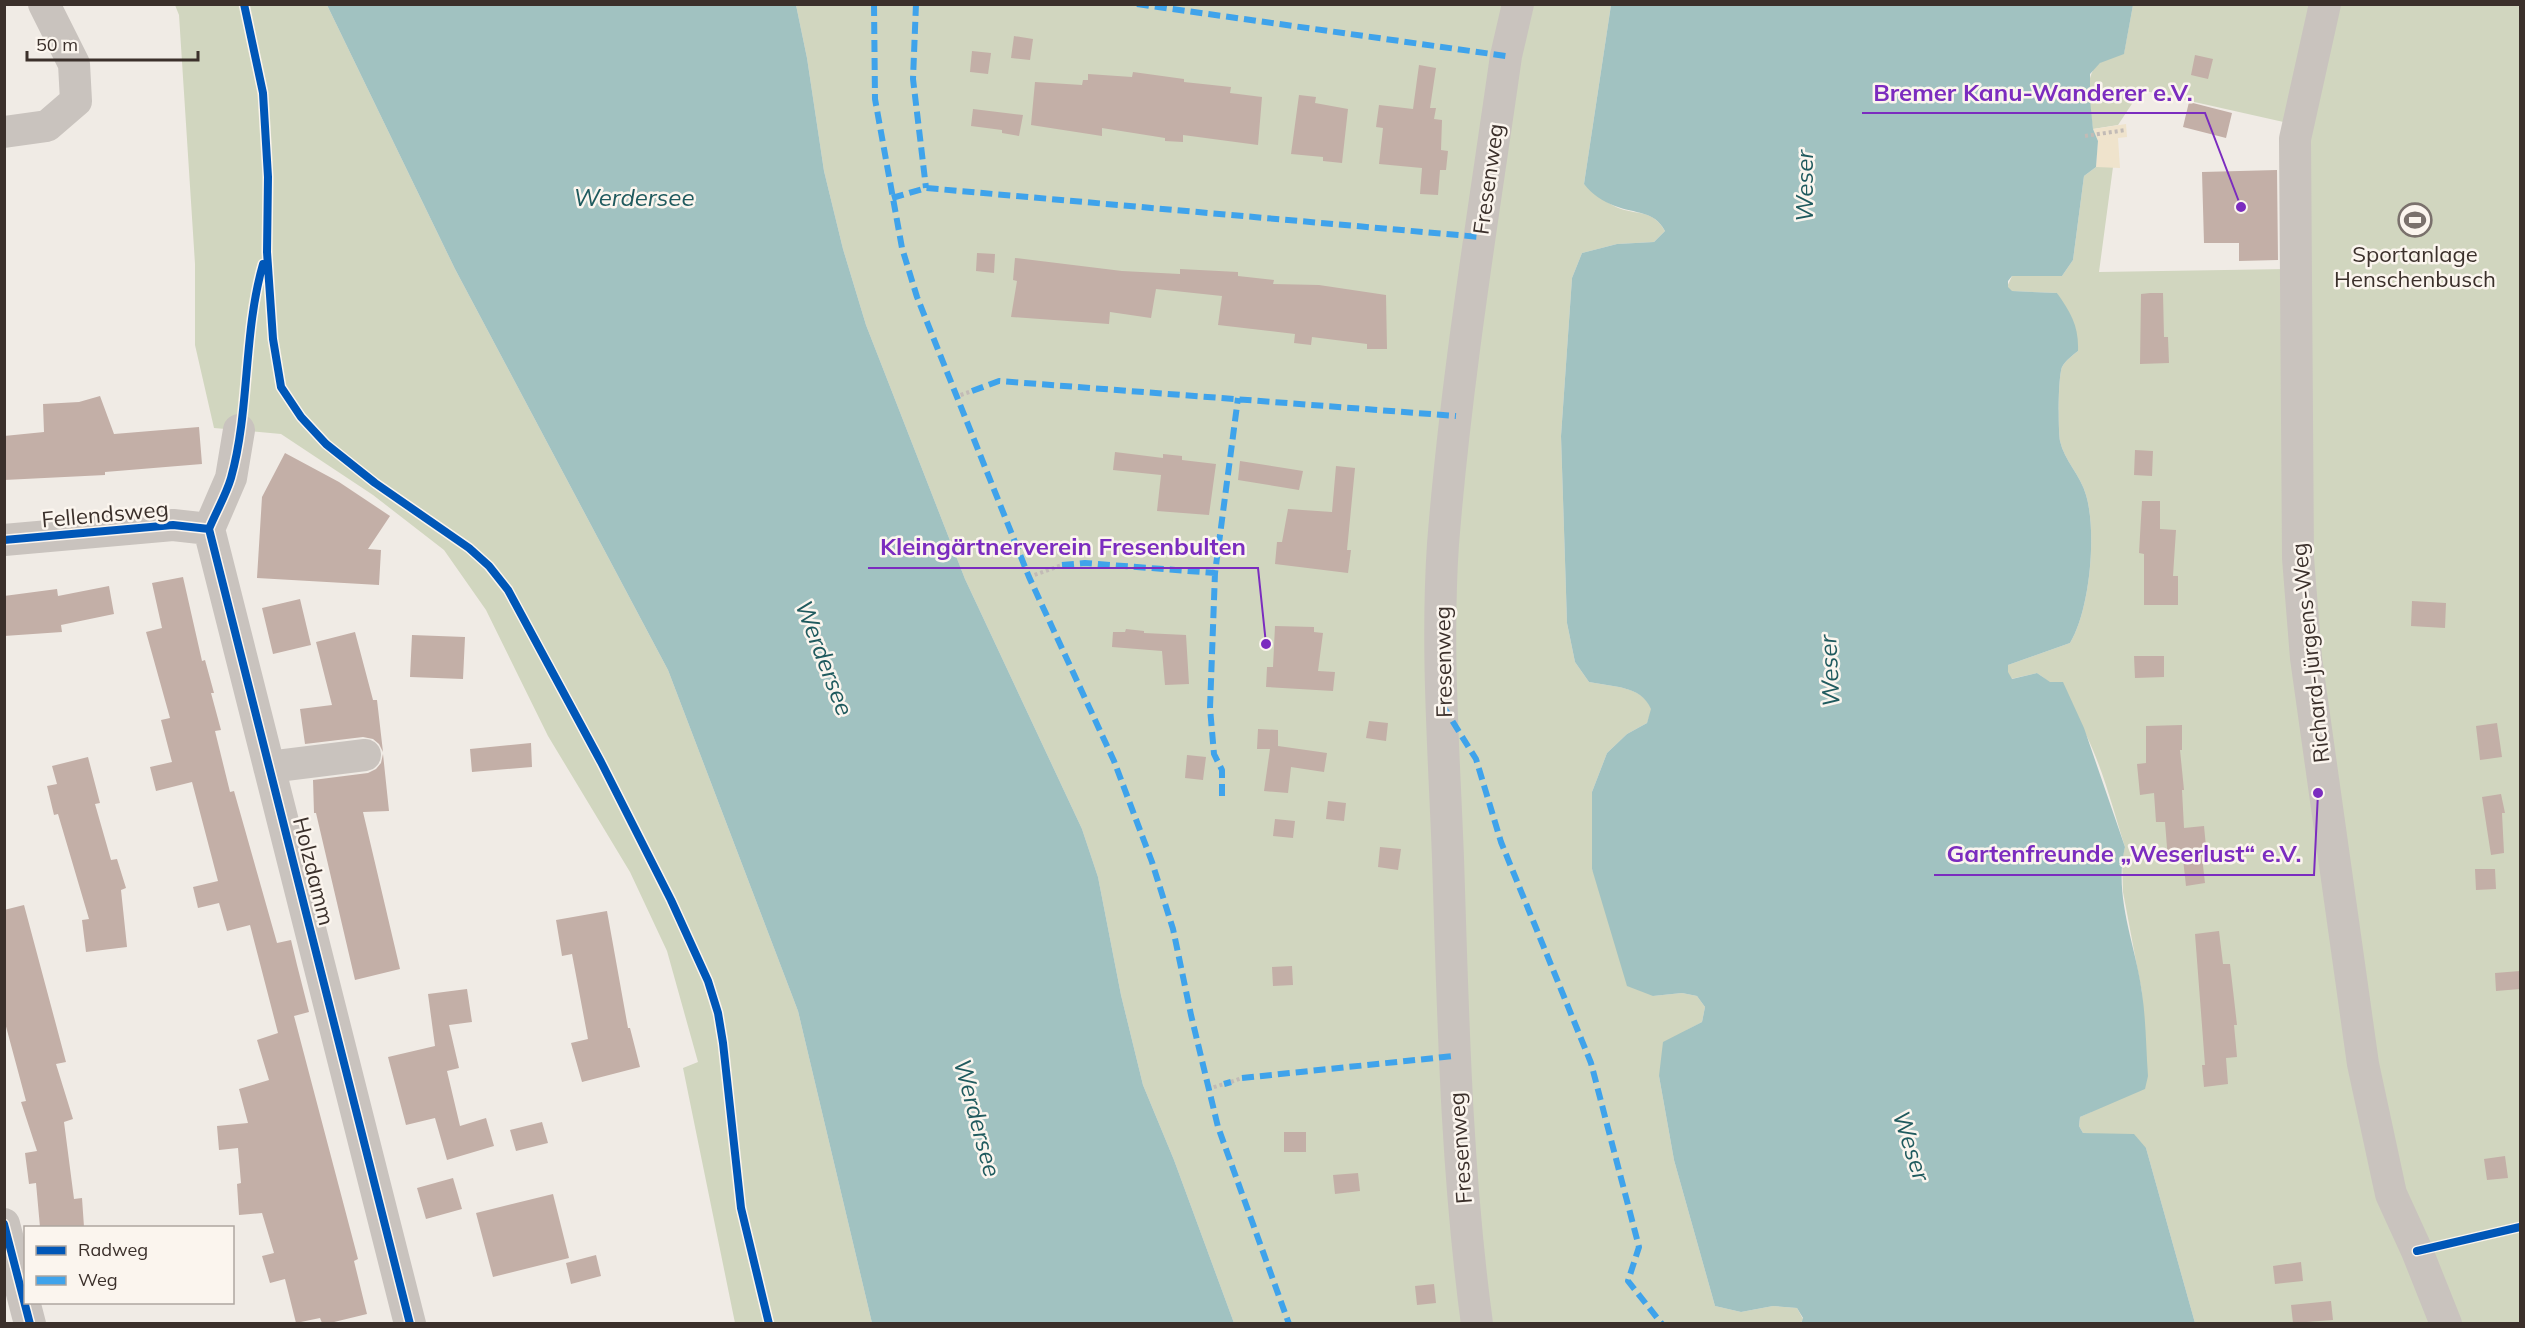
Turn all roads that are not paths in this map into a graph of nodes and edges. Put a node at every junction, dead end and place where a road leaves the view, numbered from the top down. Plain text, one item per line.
1 (44, 4) edge
2 (1518, 4) edge
3 (2325, 4) edge
4 (4, 132) edge
5 (239, 430) dead end
6 (209, 529) junction
7 (4, 540) edge
8 (365, 755) dead end
9 (269, 766) junction
10 (4, 1224) edge
11 (24, 1300) edge
12 (25, 1304) edge
13 (30, 1323) edge
14 (410, 1323) edge
15 (1477, 1323) edge
16 (2446, 1323) edge

1 - 4 street
2 - 15 street, Fresenweg
3 - 16 street, Richard-Jürgens-Weg
5 - 6 street
6 - 7 street, Fellendsweg
6 - 9 street, Holzdamm
8 - 9 street
9 - 14 street, Holzdamm
10 - 11 street
12 - 13 street

